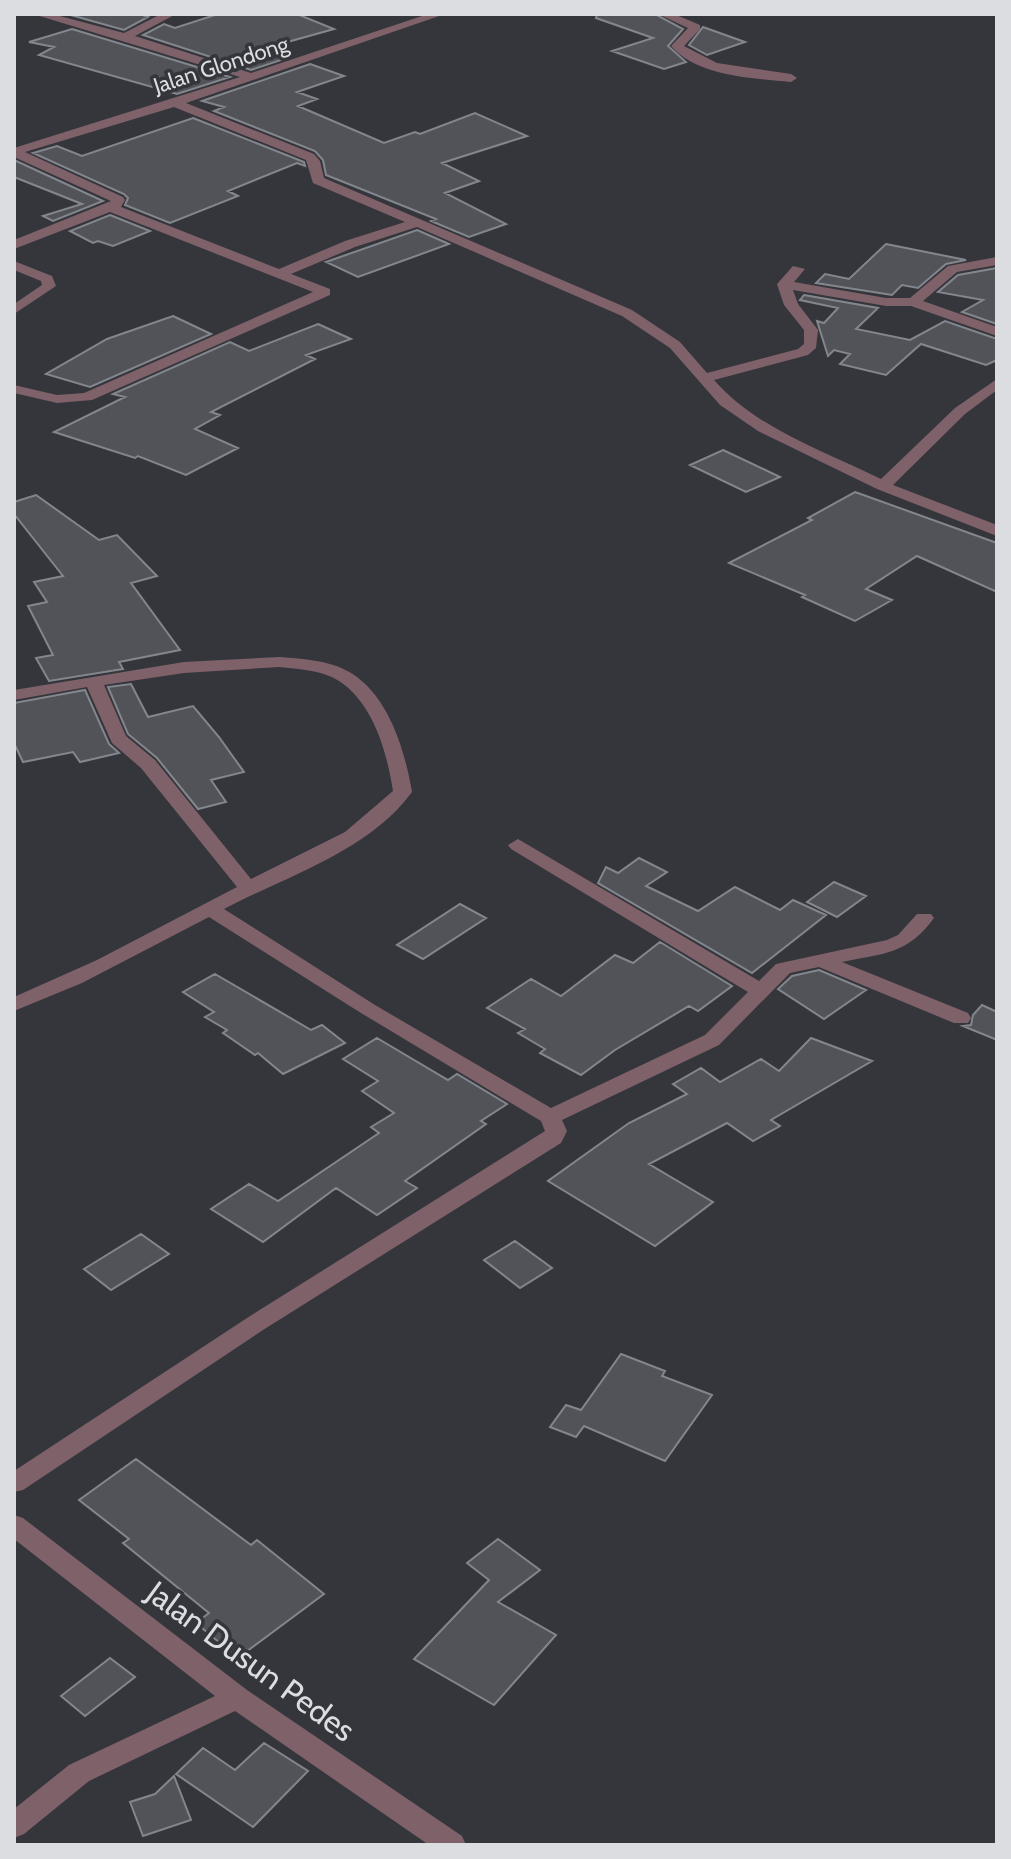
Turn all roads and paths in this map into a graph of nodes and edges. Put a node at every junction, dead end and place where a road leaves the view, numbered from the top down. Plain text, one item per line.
1 (39, 14) edge
2 (144, 14) edge
3 (439, 14) edge
4 (664, 14) edge
5 (164, 16) edge
6 (125, 37) junction
7 (251, 77) junction
8 (791, 78) dead end
9 (175, 103) junction
10 (14, 152) edge
11 (110, 207) junction
12 (417, 223) junction
13 (14, 245) edge
14 (997, 261) edge
15 (14, 265) edge
16 (798, 269) dead end
17 (281, 273) junction
18 (784, 284) junction
19 (913, 302) junction
20 (14, 310) edge
21 (997, 332) edge
22 (705, 378) junction
23 (997, 383) edge
24 (14, 389) edge
25 (883, 486) junction
26 (997, 531) edge
27 (94, 683) junction
28 (14, 695) edge
29 (518, 845) dead end
30 (248, 888) junction
31 (211, 909) junction
32 (924, 918) dead end
33 (818, 959) junction
34 (760, 990) junction
35 (14, 1005) edge
36 (961, 1018) dead end
37 (550, 1117) junction
38 (14, 1483) edge
39 (14, 1525) edge
40 (237, 1698) junction
41 (14, 1826) edge
42 (452, 1845) edge

1 - 6 street
2 - 5 street
3 - 7 street, Jalan Glondong
4 - 8 street
5 - 6 street
6 - 7 street
7 - 9 street, Jalan Glondong
9 - 10 street, Jalan Glondong
9 - 12 street
10 - 11 street
11 - 13 street
11 - 17 street
12 - 17 street
12 - 22 street
14 - 19 street
15 - 20 street
16 - 18 street
17 - 24 street
18 - 19 street
18 - 22 street
19 - 21 street
22 - 25 street
23 - 25 street
25 - 26 street
27 - 28 street
27 - 30 street
27 - 30 street
29 - 34 street
30 - 31 street
31 - 35 street
31 - 37 street
32 - 33 street
33 - 34 street
33 - 36 street
34 - 37 street
37 - 38 street
39 - 40 street, Jalan Dusun Pedes
40 - 41 street
40 - 42 street, Jalan Dusun Pedes

